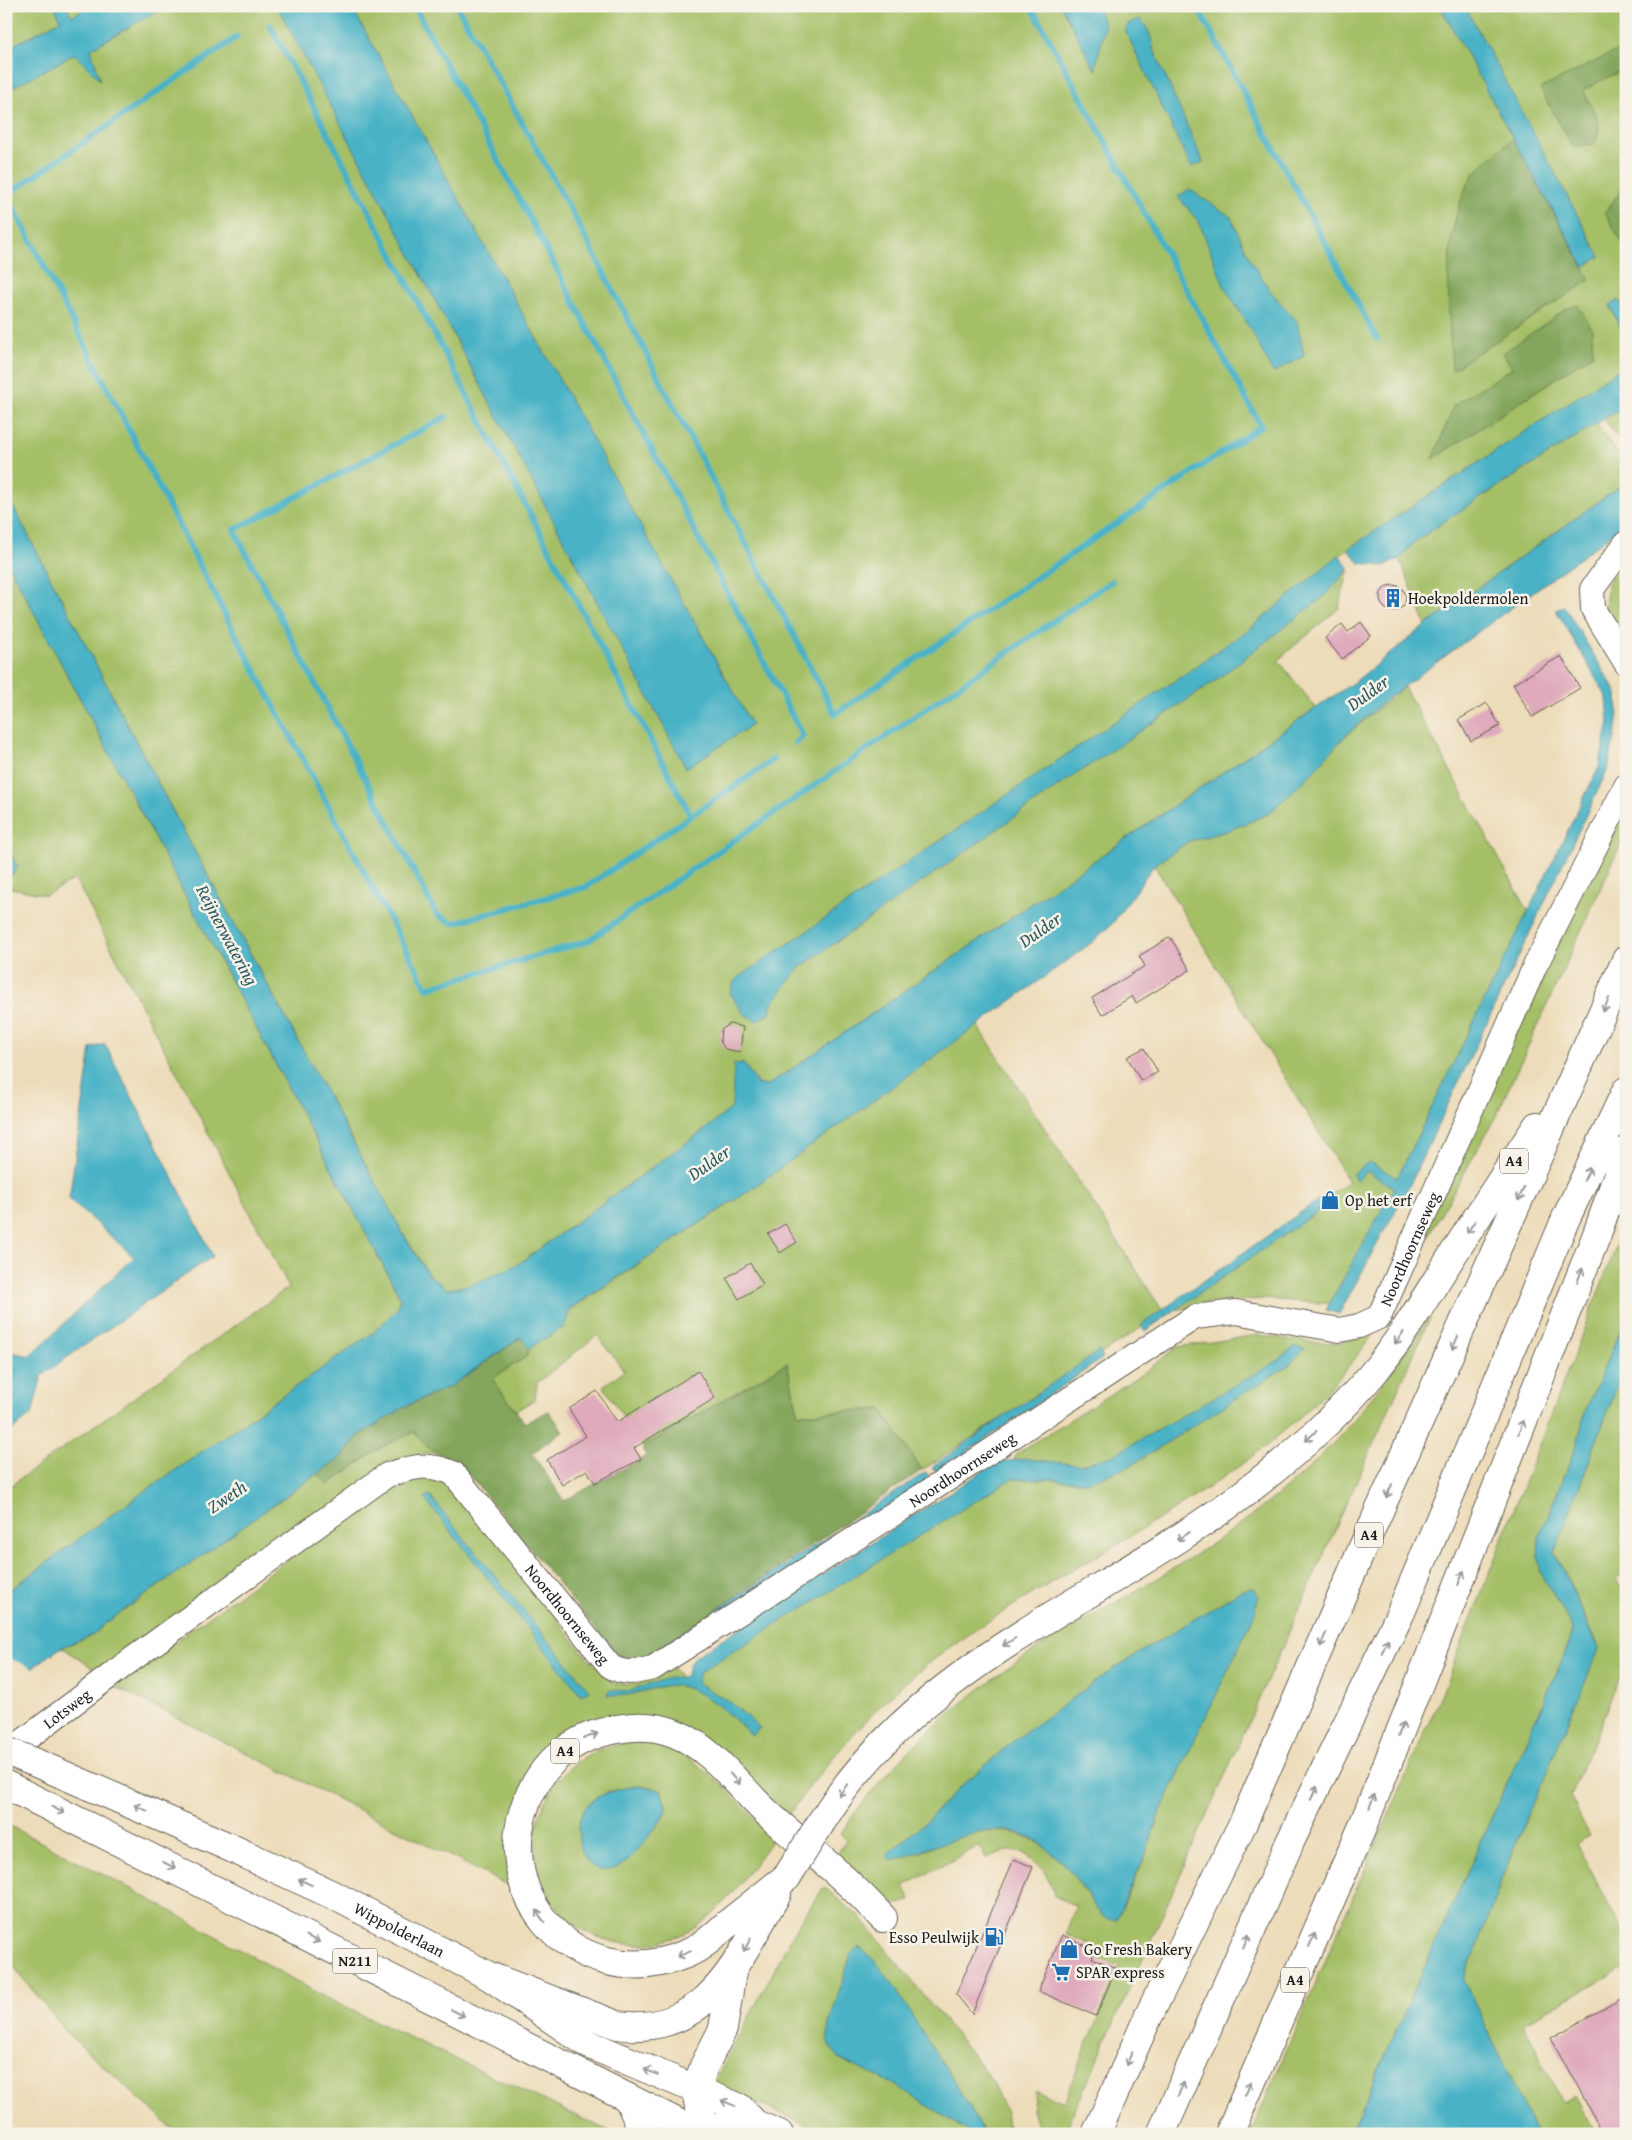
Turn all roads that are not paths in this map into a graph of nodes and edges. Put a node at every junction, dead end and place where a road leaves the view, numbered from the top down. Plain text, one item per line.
1 (1626, 543) edge
2 (1626, 663) edge
3 (1626, 786) edge
4 (1626, 960) edge
5 (1584, 1054) junction
6 (1626, 1091) edge
7 (1626, 1151) edge
8 (127, 1663) joint
9 (6, 1752) edge
10 (10, 1786) edge
11 (787, 1877) junction
12 (883, 1918) dead end
13 (732, 1971) junction
14 (489, 1976) junction
15 (696, 2090) junction
16 (629, 2100) junction
17 (767, 2129) edge
18 (700, 2132) edge
19 (644, 2134) edge
20 (1096, 2134) edge
21 (1161, 2134) edge
22 (1229, 2134) edge

1 - 2 street
3 - 8 street, Noordhoornseweg
4 -> 5 main road, A4
5 -> 11 main road, A4, bridge
5 -> 20 main road, A4
21 -> 6 main road
22 -> 7 main road, A4
8 - 9 street, Lotsweg
14 -> 9 main road, Wippolderlaan, bridge
10 -> 16 main road, N211
11 -> 12 main road, A4
11 -> 13 main road, A4
13 - 14 main road, A4
13 - 15 main road, A4
15 -> 14 main road, Wippolderlaan
17 -> 15 main road, Wippolderlaan
15 - 18 main road
16 - 18 main road, N211
16 - 19 main road
17 - 18 main road

